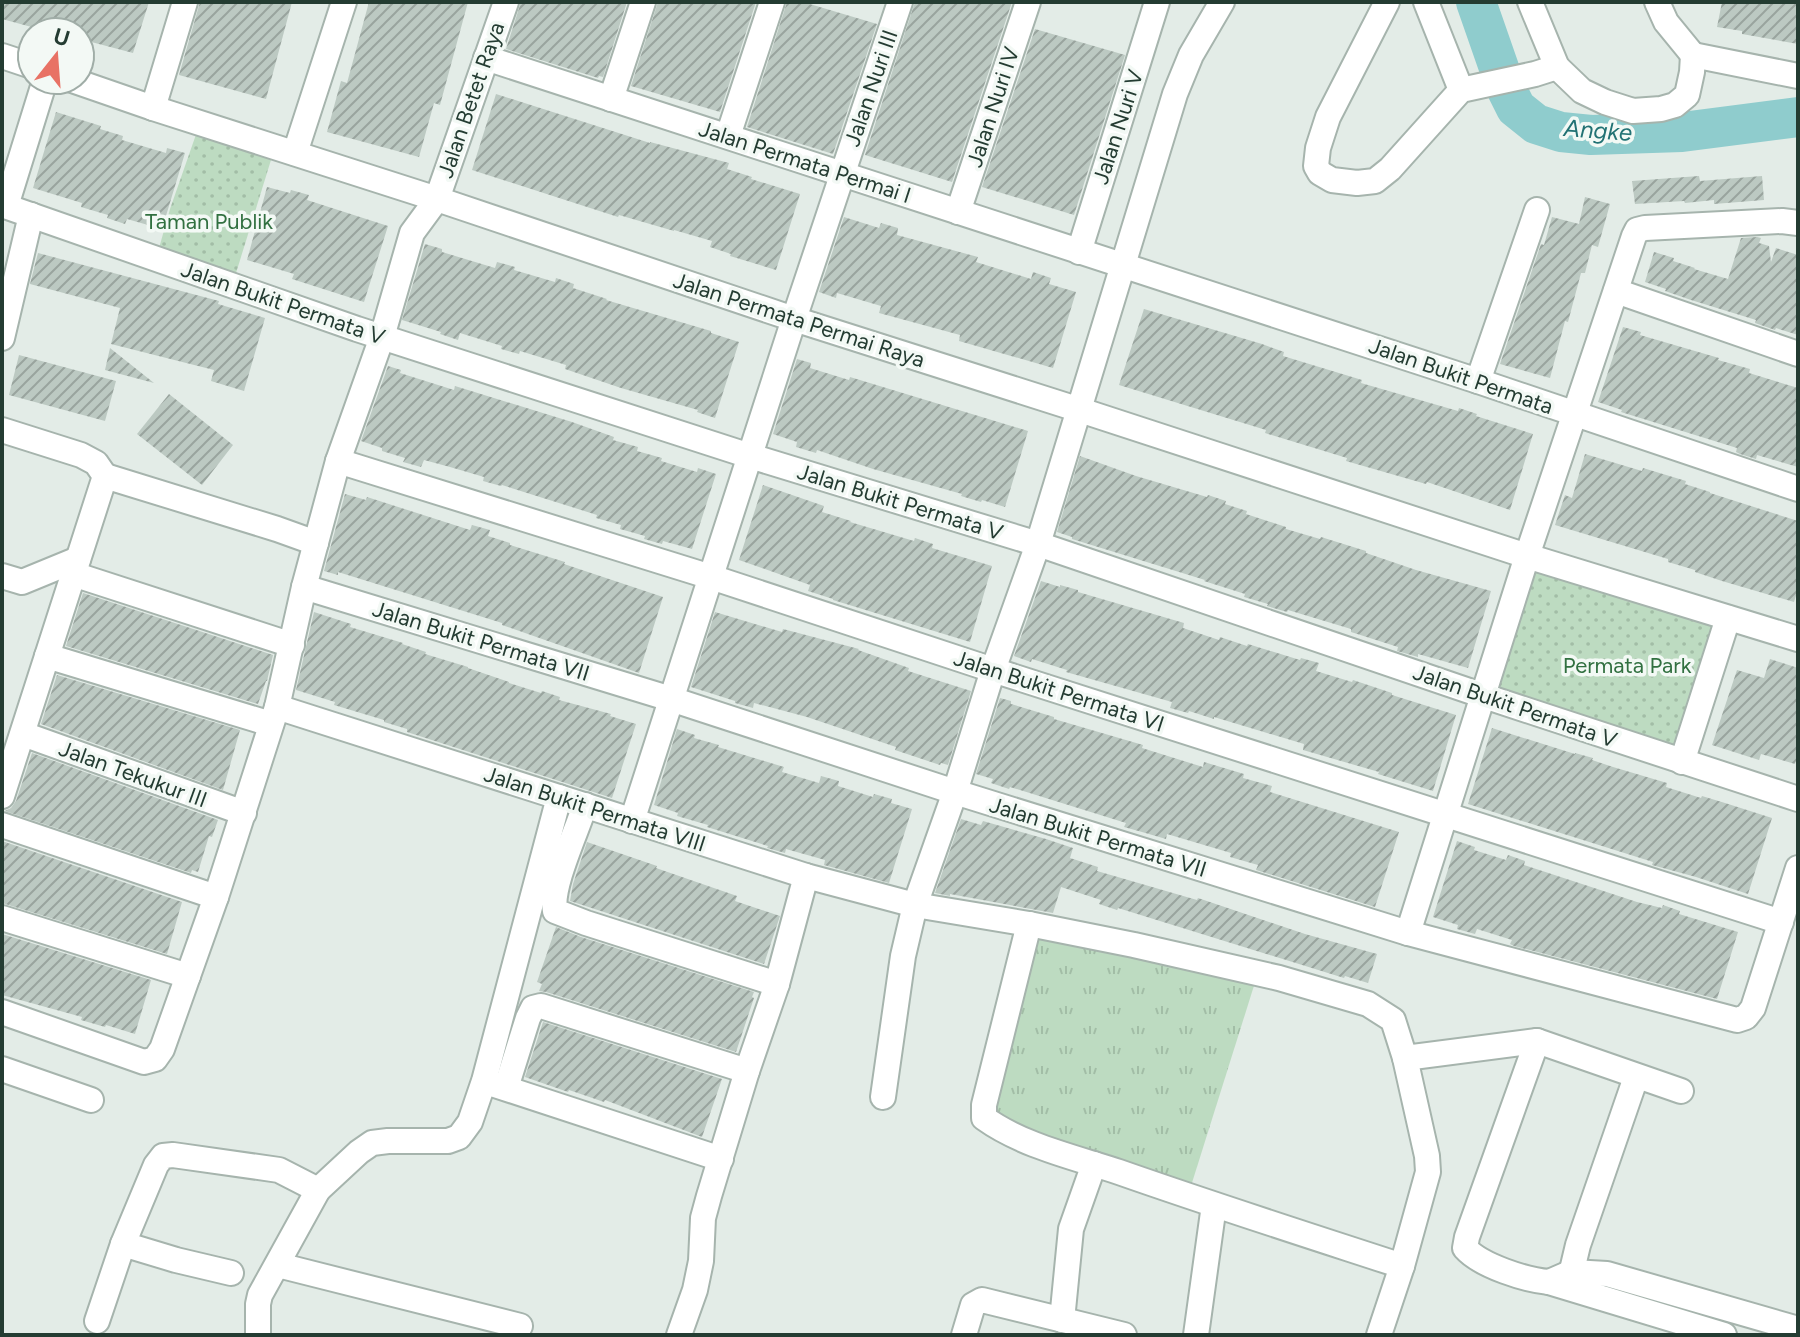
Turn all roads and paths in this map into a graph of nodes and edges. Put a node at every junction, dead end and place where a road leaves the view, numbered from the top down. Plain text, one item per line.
1 (185, 2) edge
2 (344, 2) edge
3 (506, 2) edge
4 (643, 2) edge
5 (772, 2) edge
6 (900, 2) edge
7 (1028, 2) edge
8 (1157, 2) edge
9 (1222, 2) edge
10 (1387, 2) edge
11 (1426, 2) edge
12 (1530, 2) edge
13 (1657, 2) edge
14 (1693, 55) junction
15 (486, 58) junction
16 (1546, 71) junction
17 (1798, 76) edge
18 (1471, 87) junction
19 (96, 88) edge
20 (40, 96) edge
21 (611, 99) junction
22 (153, 108) junction
23 (728, 136) junction
24 (295, 153) junction
25 (842, 174) junction
26 (437, 199) junction
27 (4, 206) edge
28 (1537, 210) dead end
29 (958, 212) junction
30 (31, 215) junction
31 (1798, 223) edge
32 (1079, 252) junction
33 (1124, 266) junction
34 (1616, 291) junction
35 (794, 319) junction
36 (382, 337) junction
37 (2, 338) edge
38 (1798, 354) edge
39 (1478, 381) junction
40 (1080, 410) junction
41 (1575, 415) junction
42 (2, 430) edge
43 (750, 456) junction
44 (338, 461) junction
45 (105, 476) junction
46 (1798, 489) edge
47 (316, 543) junction
48 (1038, 544) junction
49 (1527, 556) junction
50 (75, 566) junction
51 (2, 576) edge
52 (711, 577) junction
53 (304, 587) junction
54 (1728, 618) junction
55 (1798, 639) edge
56 (292, 645) junction
57 (47, 656) junction
58 (993, 670) junction
59 (1484, 696) junction
60 (671, 699) junction
61 (274, 716) junction
62 (23, 734) junction
63 (1682, 762) junction
64 (955, 792) junction
65 (2, 796) edge
66 (559, 797) junction
67 (1798, 799) edge
68 (585, 805) junction
69 (244, 813) junction
70 (1444, 814) junction
71 (632, 821) junction
72 (2, 825) edge
73 (1798, 868) edge
74 (806, 876) junction
75 (216, 897) junction
76 (915, 905) junction
77 (2, 918) edge
78 (1781, 922) junction
79 (1029, 924) junction
80 (1408, 933) junction
81 (188, 976) junction
82 (777, 984) junction
83 (2, 1012) edge
84 (1537, 1041) junction
85 (1405, 1058) junction
86 (2, 1069) edge
87 (747, 1071) junction
88 (1636, 1077) junction
89 (495, 1084) junction
90 (1681, 1091) dead end
91 (883, 1097) dead end
92 (91, 1100) dead end
93 (721, 1159) junction
94 (1094, 1164) junction
95 (318, 1190) junction
96 (1214, 1205) junction
97 (123, 1244) junction
98 (278, 1265) junction
99 (1402, 1266) junction
100 (231, 1273) dead end
101 (1563, 1281) junction
102 (1729, 1309) junction
103 (1062, 1320) junction
104 (97, 1321) dead end
105 (520, 1326) dead end
106 (1798, 1329) edge
107 (258, 1335) edge
108 (679, 1335) edge
109 (964, 1335) edge
110 (1124, 1335) edge
111 (1196, 1335) edge
112 (1379, 1335) edge
113 (1721, 1335) edge

1 - 22 street
2 - 24 street
3 - 15 street, Jalan Betet Raya
4 - 21 street
5 - 23 street
6 - 25 street, Jalan Nuri III
7 - 29 street, Jalan Nuri IV
8 - 32 street, Jalan Nuri V
9 - 33 street
10 - 18 street
11 - 18 street
12 - 16 street
13 - 14 street
14 - 16 street
14 - 17 street
15 - 21 street, Jalan Permata Permai I
15 - 26 street, Jalan Betet Raya
16 - 18 street
19 - 22 street, Jalan Permata Permai Raya
20 - 27 street
21 - 23 street, Jalan Permata Permai I
22 - 24 street, Jalan Permata Permai Raya
23 - 25 street, Jalan Permata Permai I
24 - 26 street, Jalan Permata Permai Raya
25 - 29 street, Jalan Permata Permai I
25 - 35 street, Jalan Nuri III
26 - 35 street, Jalan Permata Permai Raya
26 - 36 street, Jalan Betet Raya
27 - 30 street, Jalan Bukit Permata V
28 - 39 street
29 - 32 street, Jalan Permata Permai I
30 - 36 street, Jalan Bukit Permata V
30 - 37 street
31 - 34 street
32 - 33 street, Jalan Permata Permai I
33 - 39 street, Jalan Bukit Permata
33 - 40 street
34 - 38 street
34 - 41 street
35 - 40 street, Jalan Permata Permai Raya
35 - 43 street, Jalan Nuri III
36 - 43 street, Jalan Bukit Permata V
36 - 44 street, Jalan Betet Raya
39 - 41 street, Jalan Bukit Permata
40 - 48 street
40 - 49 street, Jalan Permata Permai Raya
41 - 46 street, Jalan Bukit Permata
41 - 49 street
42 - 45 street
43 - 48 street, Jalan Bukit Permata V
43 - 52 street, Jalan Nuri III
44 - 47 street, Jalan Betet Raya
44 - 52 street, Jalan Bukit Permata VI
45 - 47 street
45 - 50 street
47 - 53 street, Jalan Betet Raya
48 - 58 street
48 - 59 street, Jalan Bukit Permata V
49 - 54 street, Jalan Permata Permai Raya
49 - 59 street
50 - 51 street
50 - 56 street
50 - 57 street
52 - 58 street, Jalan Bukit Permata VI
52 - 60 street, Jalan Nuri III
53 - 56 street, Jalan Betet Raya
53 - 60 street, Jalan Bukit Permata VII
54 - 55 street, Jalan Permata Permai Raya
54 - 63 street
56 - 61 street, Jalan Betet Raya
57 - 61 street, Jalan Bukit Permata VIII
57 - 62 street
58 - 64 street
58 - 70 street, Jalan Bukit Permata VI
59 - 63 street, Jalan Bukit Permata V
59 - 70 street
60 - 64 street, Jalan Bukit Permata VII
60 - 71 street, Jalan Nuri III
61 - 66 street, Jalan Bukit Permata VIII
61 - 69 street, Jalan Betet Raya
62 - 65 street
62 - 69 street, Jalan Tekukur III
63 - 67 street, Jalan Bukit Permata V
64 - 76 street
64 - 80 street, Jalan Bukit Permata VII
66 - 68 street, Jalan Bukit Permata VIII
66 - 89 street
68 - 71 street, Jalan Bukit Permata VIII
68 - 82 street
69 - 75 street, Jalan Betet Raya
70 - 78 street, Jalan Bukit Permata VI
70 - 80 street
71 - 74 street, Jalan Bukit Permata VIII
72 - 75 street
73 - 78 street, Jalan Bukit Permata VII
74 - 76 street, Jalan Bukit Permata VIII
74 - 82 street
75 - 81 street, Jalan Betet Raya
76 - 79 street, Jalan Bukit Permata VIII
76 - 91 street
77 - 81 street
78 - 80 street, Jalan Bukit Permata VII
79 - 85 street, Jalan Bukit Permata VIII
79 - 94 street
81 - 83 street, Jalan Betet Raya
82 - 87 street
84 - 85 street
84 - 88 street
84 - 101 street
85 - 99 street, Jalan Bukit Permata VIII
86 - 92 street
87 - 89 street
87 - 93 street
88 - 90 street
88 - 101 street
89 - 93 street
89 - 95 street
93 - 108 street
94 - 96 street
94 - 103 street
95 - 97 street
95 - 98 street
96 - 99 street
96 - 111 street
97 - 100 street
97 - 104 street
98 - 105 street
98 - 107 street
99 - 112 street, Jalan Bukit Permata VIII
101 - 102 street
101 - 113 street
102 - 106 street
102 - 113 street
103 - 109 street
103 - 110 street

